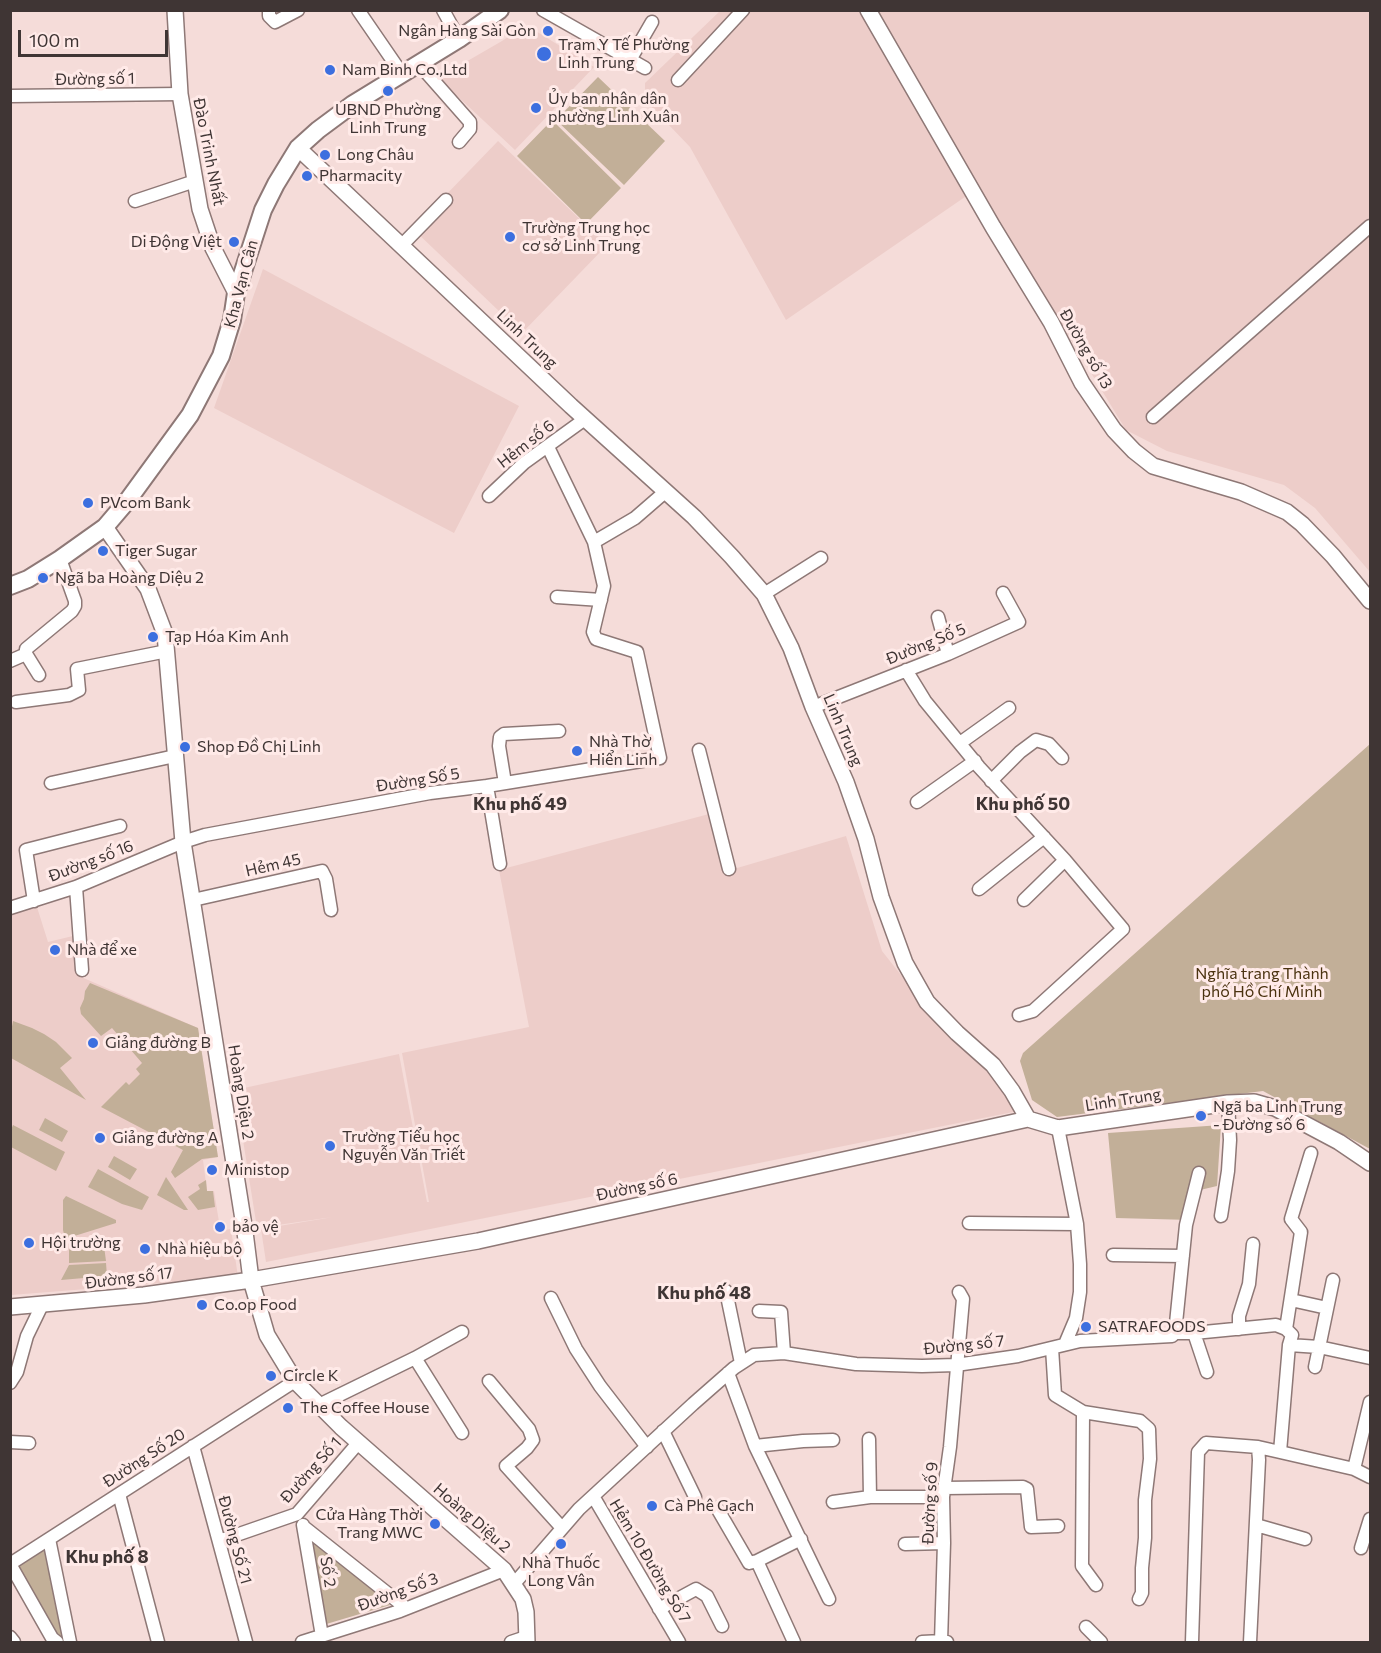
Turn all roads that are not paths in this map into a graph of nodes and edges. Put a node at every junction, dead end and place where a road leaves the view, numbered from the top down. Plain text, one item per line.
1 (175, 10) edge
2 (269, 10) edge
3 (298, 10) edge
4 (358, 10) edge
5 (443, 10) edge
6 (500, 10) edge
7 (543, 10) edge
8 (743, 10) edge
9 (868, 10) edge
10 (652, 22) dead end
11 (459, 39) junction
12 (630, 60) junction
13 (418, 63) junction
14 (645, 68) dead end
15 (402, 74) junction
16 (678, 81) dead end
17 (180, 94) junction
18 (14, 96) edge
19 (10, 109) edge
20 (459, 142) dead end
21 (298, 148) junction
22 (195, 181) junction
23 (446, 200) dead end
24 (135, 201) dead end
25 (1371, 226) edge
26 (402, 245) junction
27 (237, 293) junction
28 (1153, 417) dead end
29 (585, 419) junction
30 (548, 447) junction
31 (666, 492) junction
32 (489, 496) dead end
33 (105, 527) junction
34 (594, 543) junction
35 (821, 558) dead end
36 (60, 560) junction
37 (10, 586) edge
38 (1003, 593) dead end
39 (764, 594) junction
40 (556, 597) dead end
41 (601, 600) junction
42 (1371, 601) edge
43 (938, 617) dead end
44 (166, 651) junction
45 (27, 654) junction
46 (948, 654) junction
47 (10, 661) edge
48 (906, 670) junction
49 (39, 675) dead end
50 (16, 702) dead end
51 (813, 707) junction
52 (1010, 708) dead end
53 (560, 731) dead end
54 (960, 743) junction
55 (699, 750) dead end
56 (175, 756) junction
57 (1062, 758) dead end
58 (975, 761) junction
59 (991, 781) junction
60 (51, 783) dead end
61 (505, 783) junction
62 (487, 786) junction
63 (917, 802) dead end
64 (120, 826) dead end
65 (1044, 837) junction
66 (183, 842) junction
67 (1065, 860) junction
68 (500, 864) dead end
69 (729, 869) dead end
70 (76, 887) junction
71 (979, 889) dead end
72 (193, 900) junction
73 (1024, 900) dead end
74 (33, 901) junction
75 (10, 908) edge
76 (330, 910) dead end
77 (82, 970) dead end
78 (1019, 1015) dead end
79 (1228, 1103) junction
80 (1028, 1119) junction
81 (1058, 1128) junction
82 (1311, 1153) dead end
83 (1371, 1163) edge
84 (1199, 1173) dead end
85 (1221, 1216) dead end
86 (969, 1223) dead end
87 (1077, 1224) junction
88 (1253, 1244) dead end
89 (1113, 1255) dead end
90 (1183, 1256) junction
91 (251, 1280) junction
92 (1334, 1280) dead end
93 (726, 1291) dead end
94 (959, 1292) dead end
95 (551, 1298) dead end
96 (1291, 1300) junction
97 (42, 1305) junction
98 (10, 1307) edge
99 (1328, 1308) junction
100 (759, 1311) dead end
101 (1239, 1329) junction
102 (1286, 1329) junction
103 (462, 1332) dead end
104 (1175, 1333) junction
105 (1194, 1334) junction
106 (1065, 1344) junction
107 (1288, 1345) junction
108 (1319, 1347) junction
109 (1052, 1348) junction
110 (784, 1353) junction
111 (415, 1358) junction
112 (1371, 1358) edge
113 (741, 1363) junction
114 (956, 1365) junction
115 (1315, 1366) dead end
116 (1207, 1372) dead end
117 (728, 1373) junction
118 (295, 1381) junction
119 (489, 1381) dead end
120 (10, 1383) edge
121 (1371, 1402) edge
122 (319, 1405) junction
123 (1083, 1412) junction
124 (663, 1431) junction
125 (462, 1433) dead end
126 (869, 1439) dead end
127 (833, 1440) dead end
128 (10, 1442) edge
129 (359, 1442) junction
130 (29, 1443) dead end
131 (193, 1446) junction
132 (755, 1446) junction
133 (647, 1447) junction
134 (1258, 1447) junction
135 (1280, 1452) junction
136 (1354, 1469) junction
137 (1371, 1477) edge
138 (944, 1492) junction
139 (119, 1494) junction
140 (593, 1496) junction
141 (695, 1497) dead end
142 (870, 1497) junction
143 (833, 1502) dead end
144 (717, 1508) dead end
145 (297, 1514) junction
146 (1371, 1519) edge
147 (1058, 1526) dead end
148 (1256, 1526) junction
149 (304, 1527) junction
150 (562, 1528) junction
151 (49, 1539) junction
152 (801, 1539) junction
153 (1305, 1539) dead end
154 (219, 1541) junction
155 (944, 1543) junction
156 (905, 1545) dead end
157 (1361, 1548) dead end
158 (757, 1561) junction
159 (10, 1564) edge
160 (504, 1570) junction
161 (513, 1585) junction
162 (1096, 1585) dead end
163 (829, 1599) dead end
164 (1139, 1599) dead end
165 (406, 1608) junction
166 (659, 1609) junction
167 (722, 1626) dead end
168 (1086, 1627) dead end
169 (10, 1636) edge
170 (322, 1636) junction
171 (527, 1640) edge
172 (154, 1641) edge
173 (14, 1642) edge
174 (57, 1642) edge
175 (70, 1642) edge
176 (246, 1642) edge
177 (302, 1642) edge
178 (511, 1642) edge
179 (679, 1642) edge
180 (794, 1642) edge
181 (922, 1642) edge
182 (943, 1642) edge
183 (1101, 1642) edge
184 (1192, 1642) edge
185 (1250, 1642) edge

1 - 17 street, Đào Trinh Nhất
2 - 3 street
4 - 15 street
5 - 11 street
6 - 11 main road, Kha Vạn Cân
7 - 12 street
8 - 16 street
9 - 42 street, Đường số 13
10 - 12 street
11 - 13 main road, Kha Vạn Cân
12 - 14 street
13 - 15 main road, Kha Vạn Cân
13 - 20 street
15 - 21 main road, Kha Vạn Cân
17 - 18 street, Đường số 1
17 - 22 street, Đào Trinh Nhất
18 - 19 street
21 - 26 street, Linh Trung
21 - 27 main road, Kha Vạn Cân
22 - 24 street
22 - 27 street, Đào Trinh Nhất
23 - 26 street
25 - 28 street
26 - 29 street, Linh Trung
27 - 33 main road, Kha Vạn Cân
29 - 30 street, Hẻm số 6
29 - 31 street, Linh Trung
30 - 32 street, Hẻm số 6
30 - 34 street
31 - 34 street
31 - 39 street, Linh Trung
33 - 36 main road, Kha Vạn Cân
33 - 44 street, Hoàng Diệu 2
34 - 41 street
35 - 39 street
36 - 37 main road, Kha Vạn Cân
36 - 45 street
38 - 46 street, Đường Số 5
39 - 51 street, Linh Trung
40 - 41 street
41 - 61 street, Đường Số 5
43 - 46 street
44 - 50 street
44 - 56 street, Hoàng Diệu 2
45 - 47 street
45 - 49 street
46 - 48 street, Đường Số 5
48 - 51 street, Đường Số 5
48 - 54 street
51 - 80 street, Linh Trung
52 - 54 street
53 - 61 street
54 - 58 street
55 - 69 street
56 - 60 street
56 - 66 street, Hoàng Diệu 2
57 - 59 street
58 - 59 street
58 - 63 street
59 - 65 street
61 - 62 street, Đường Số 5
62 - 66 street, Đường Số 5
62 - 68 street
64 - 74 street
65 - 67 street
65 - 71 street
66 - 70 street, Đường số 16
66 - 72 street, Hoàng Diệu 2
67 - 73 street
67 - 78 street
70 - 74 street, Đường số 16
70 - 77 street
72 - 76 street, Hẻm 45
72 - 91 street, Hoàng Diệu 2
74 - 75 street, Đường số 16
79 - 81 street, Linh Trung
79 - 83 street, Linh Trung
79 - 85 street
80 - 81 street, Linh Trung
80 - 91 street, Đường số 6
81 - 87 street
82 - 96 street
84 - 90 street
86 - 87 street
87 - 106 street
88 - 101 street
89 - 90 street
90 - 104 street
91 - 97 street, Đường số 17
91 - 118 street, Hoàng Diệu 2
92 - 99 street
93 - 113 street
94 - 114 street, Đường số 9
95 - 133 street
96 - 99 street
96 - 102 street
97 - 98 street, Đường số 17
97 - 120 street
99 - 108 street
100 - 110 street
101 - 102 street, Đường số 7
101 - 105 street, Đường số 7
102 - 107 street
103 - 111 street
104 - 105 street, Đường số 7
104 - 106 street, Đường số 7
105 - 116 street
106 - 109 street, Đường số 7
107 - 108 street
107 - 135 street
108 - 112 street
108 - 115 street
109 - 114 street, Đường số 7
109 - 123 street
110 - 113 street, Đường số 7
110 - 114 street, Đường số 7
111 - 122 street
111 - 125 street
113 - 117 street, Đường số 7
114 - 138 street, Đường số 9
117 - 124 street, Đường số 7
117 - 132 street
118 - 122 street, Hoàng Diệu 2
118 - 131 street, Đường Số 20
119 - 150 street
121 - 136 street
122 - 129 street, Hoàng Diệu 2
123 - 162 street
123 - 164 street
124 - 133 street, Đường số 7
124 - 141 street
126 - 142 street
127 - 132 street
128 - 130 street
129 - 145 street, Đường Số 1
129 - 160 street, Hoàng Diệu 2
131 - 139 street, Đường Số 20
131 - 154 street, Đường Số 21
132 - 152 street
133 - 140 street, Đường số 7
134 - 135 street
134 - 148 street
134 - 184 street
135 - 136 street
136 - 137 street
138 - 142 street
138 - 147 street
138 - 155 street, Đường số 9
139 - 151 street, Đường Số 20
139 - 172 street
140 - 150 street, Đường số 7
140 - 166 street, Hẻm 10 Đường Số 7
142 - 143 street
144 - 158 street
145 - 149 street, Số 2
145 - 154 street, Đường Số 1
146 - 157 street
148 - 153 street
148 - 185 street
149 - 165 street
149 - 170 street, Số 2
150 - 161 street, Đường số 7
151 - 159 street, Đường Số 20
151 - 175 street
152 - 158 street
152 - 163 street
154 - 176 street, Đường Số 21
155 - 156 street
155 - 182 street, Đường số 9
158 - 180 street
159 - 174 street
160 - 161 street, Hoàng Diệu 2
160 - 165 street, Đường Số 3
161 - 171 street, Hoàng Diệu 2
165 - 170 street, Đường Số 3
166 - 167 street
166 - 179 street, Hẻm 10 Đường Số 7
168 - 183 street
169 - 173 street
170 - 177 street, Đường Số 3
171 - 178 street
181 - 182 street

